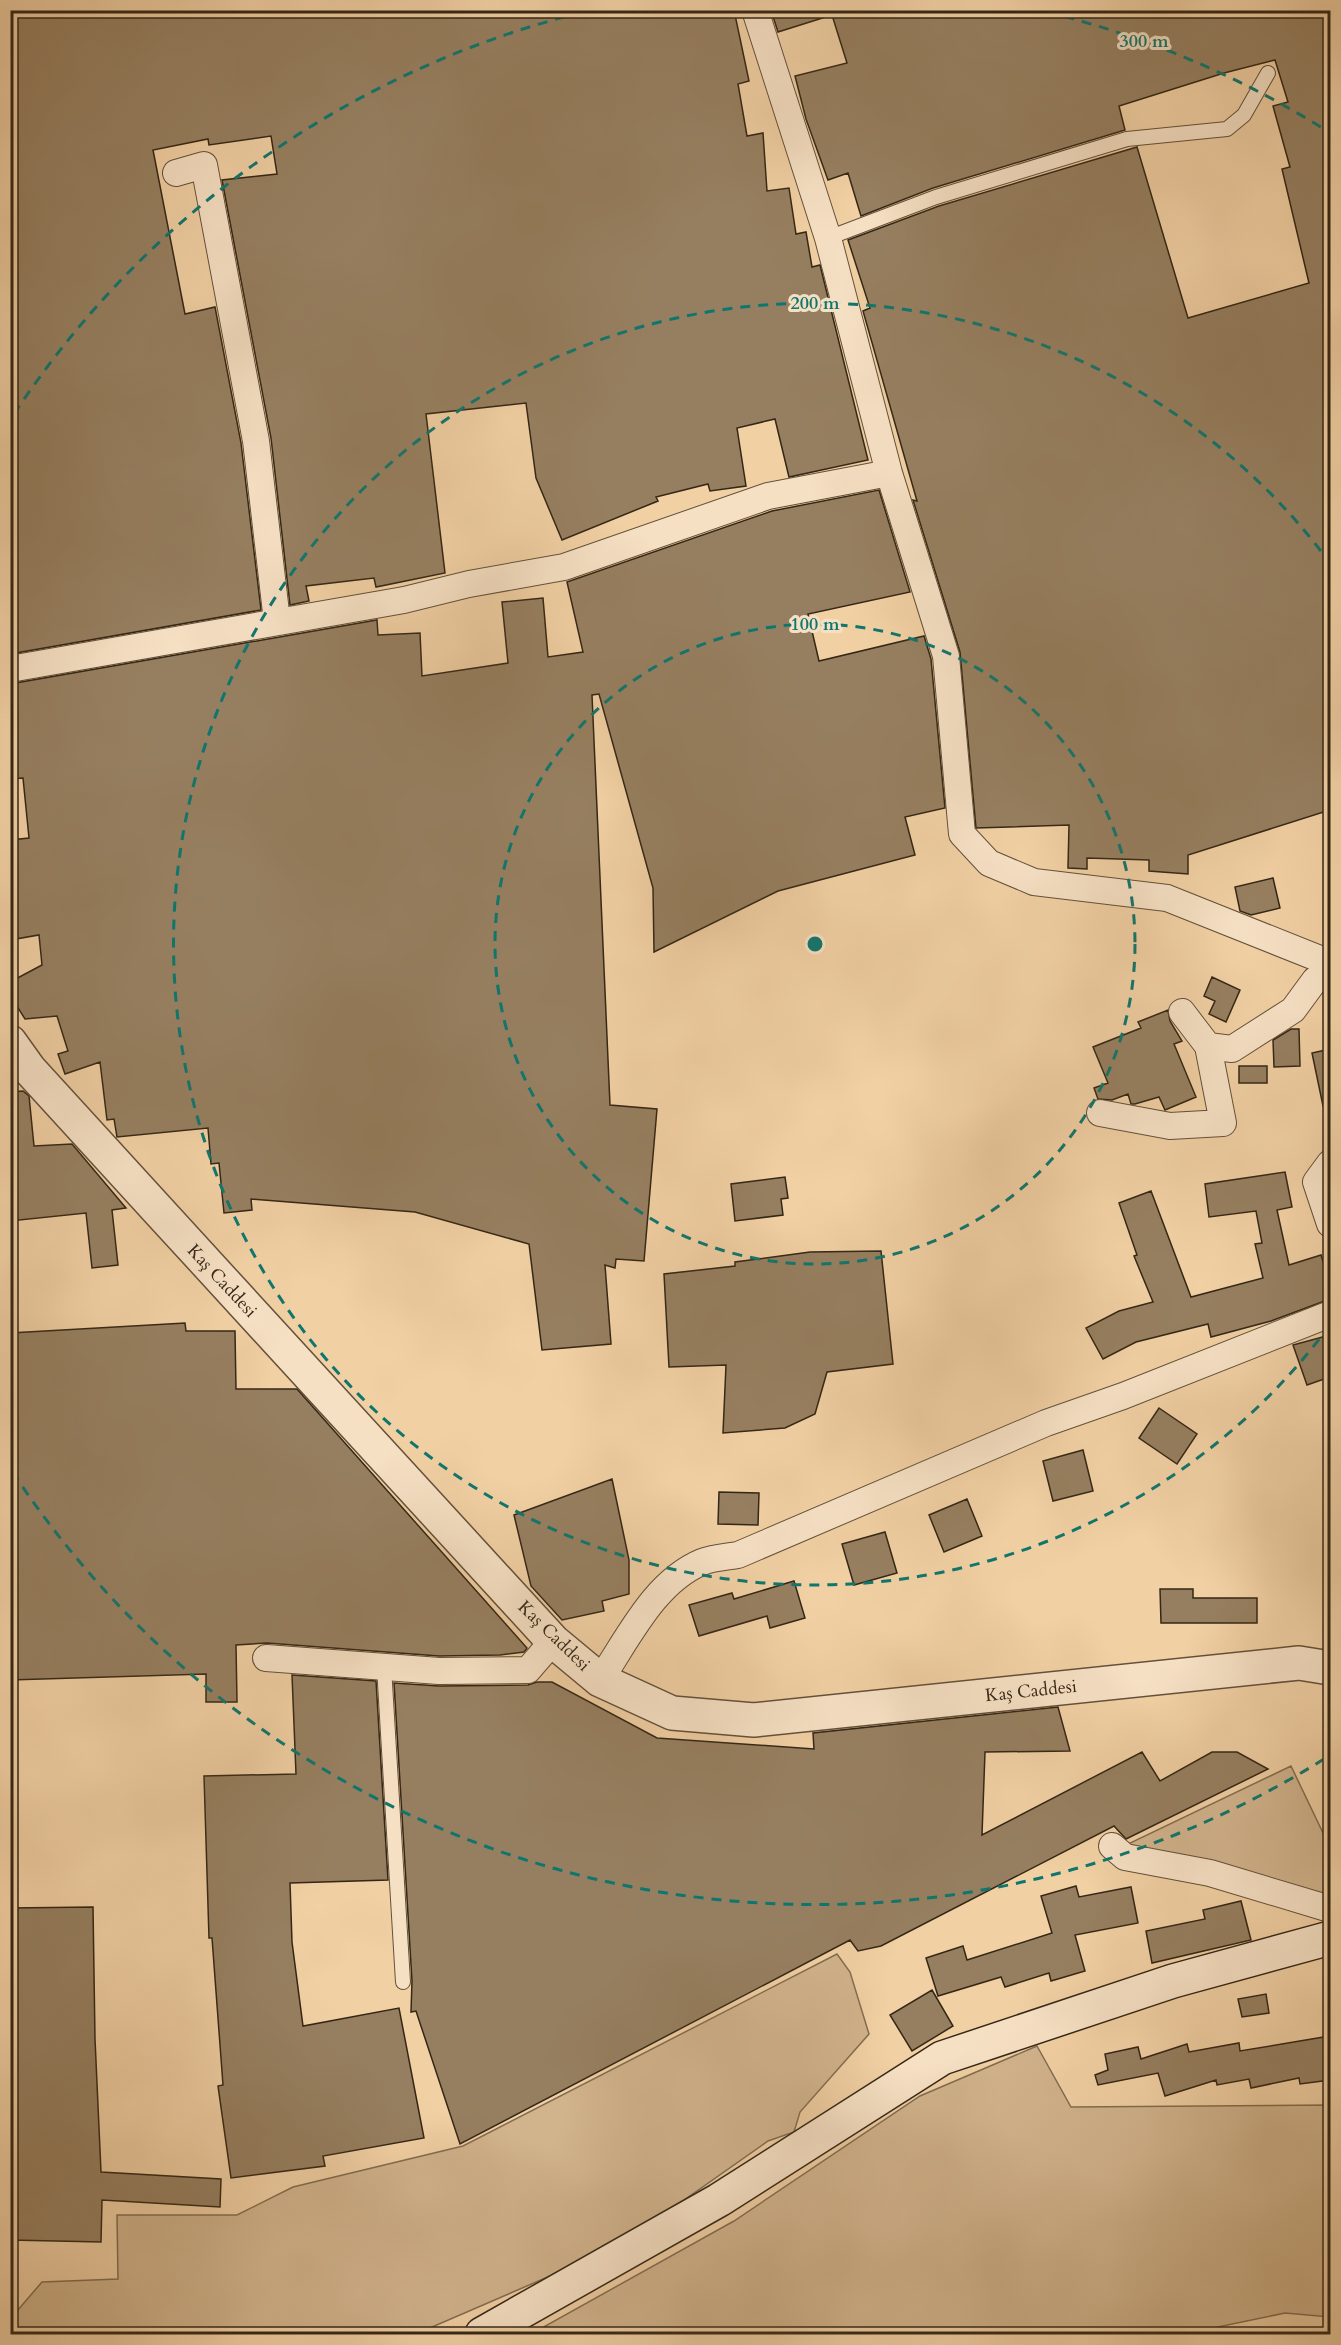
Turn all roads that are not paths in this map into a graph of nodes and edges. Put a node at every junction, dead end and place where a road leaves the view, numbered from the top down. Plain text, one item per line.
1 (754, 10) edge
2 (1268, 73) dead end
3 (176, 173) dead end
4 (828, 238) junction
5 (889, 473) junction
6 (277, 621) junction
7 (10, 669) edge
8 (1330, 963) edge
9 (1330, 970) edge
10 (1182, 1011) dead end
11 (10, 1042) edge
12 (1208, 1046) junction
13 (20, 1071) edge
14 (1100, 1113) dead end
15 (1330, 1162) edge
16 (1330, 1224) edge
17 (1330, 1314) edge
18 (553, 1641) junction
19 (266, 1658) dead end
20 (384, 1667) junction
21 (1330, 1668) edge
22 (600, 1680) junction
23 (1112, 1846) dead end
24 (1330, 1909) edge
25 (1330, 1938) edge
26 (403, 1982) dead end
27 (482, 2334) edge

1 - 4 street
2 - 4 lane
3 - 6 street
4 - 5 street
5 - 6 street
5 - 8 street
6 - 7 street
9 - 12 street
10 - 12 street
11 - 13 street, Kaş Caddesi
12 - 14 street
13 - 18 street, Kaş Caddesi
15 - 16 street
17 - 22 street
18 - 20 street
18 - 22 street, Kaş Caddesi
19 - 20 street
20 - 26 lane
21 - 22 street, Kaş Caddesi
23 - 24 street
25 - 27 street

